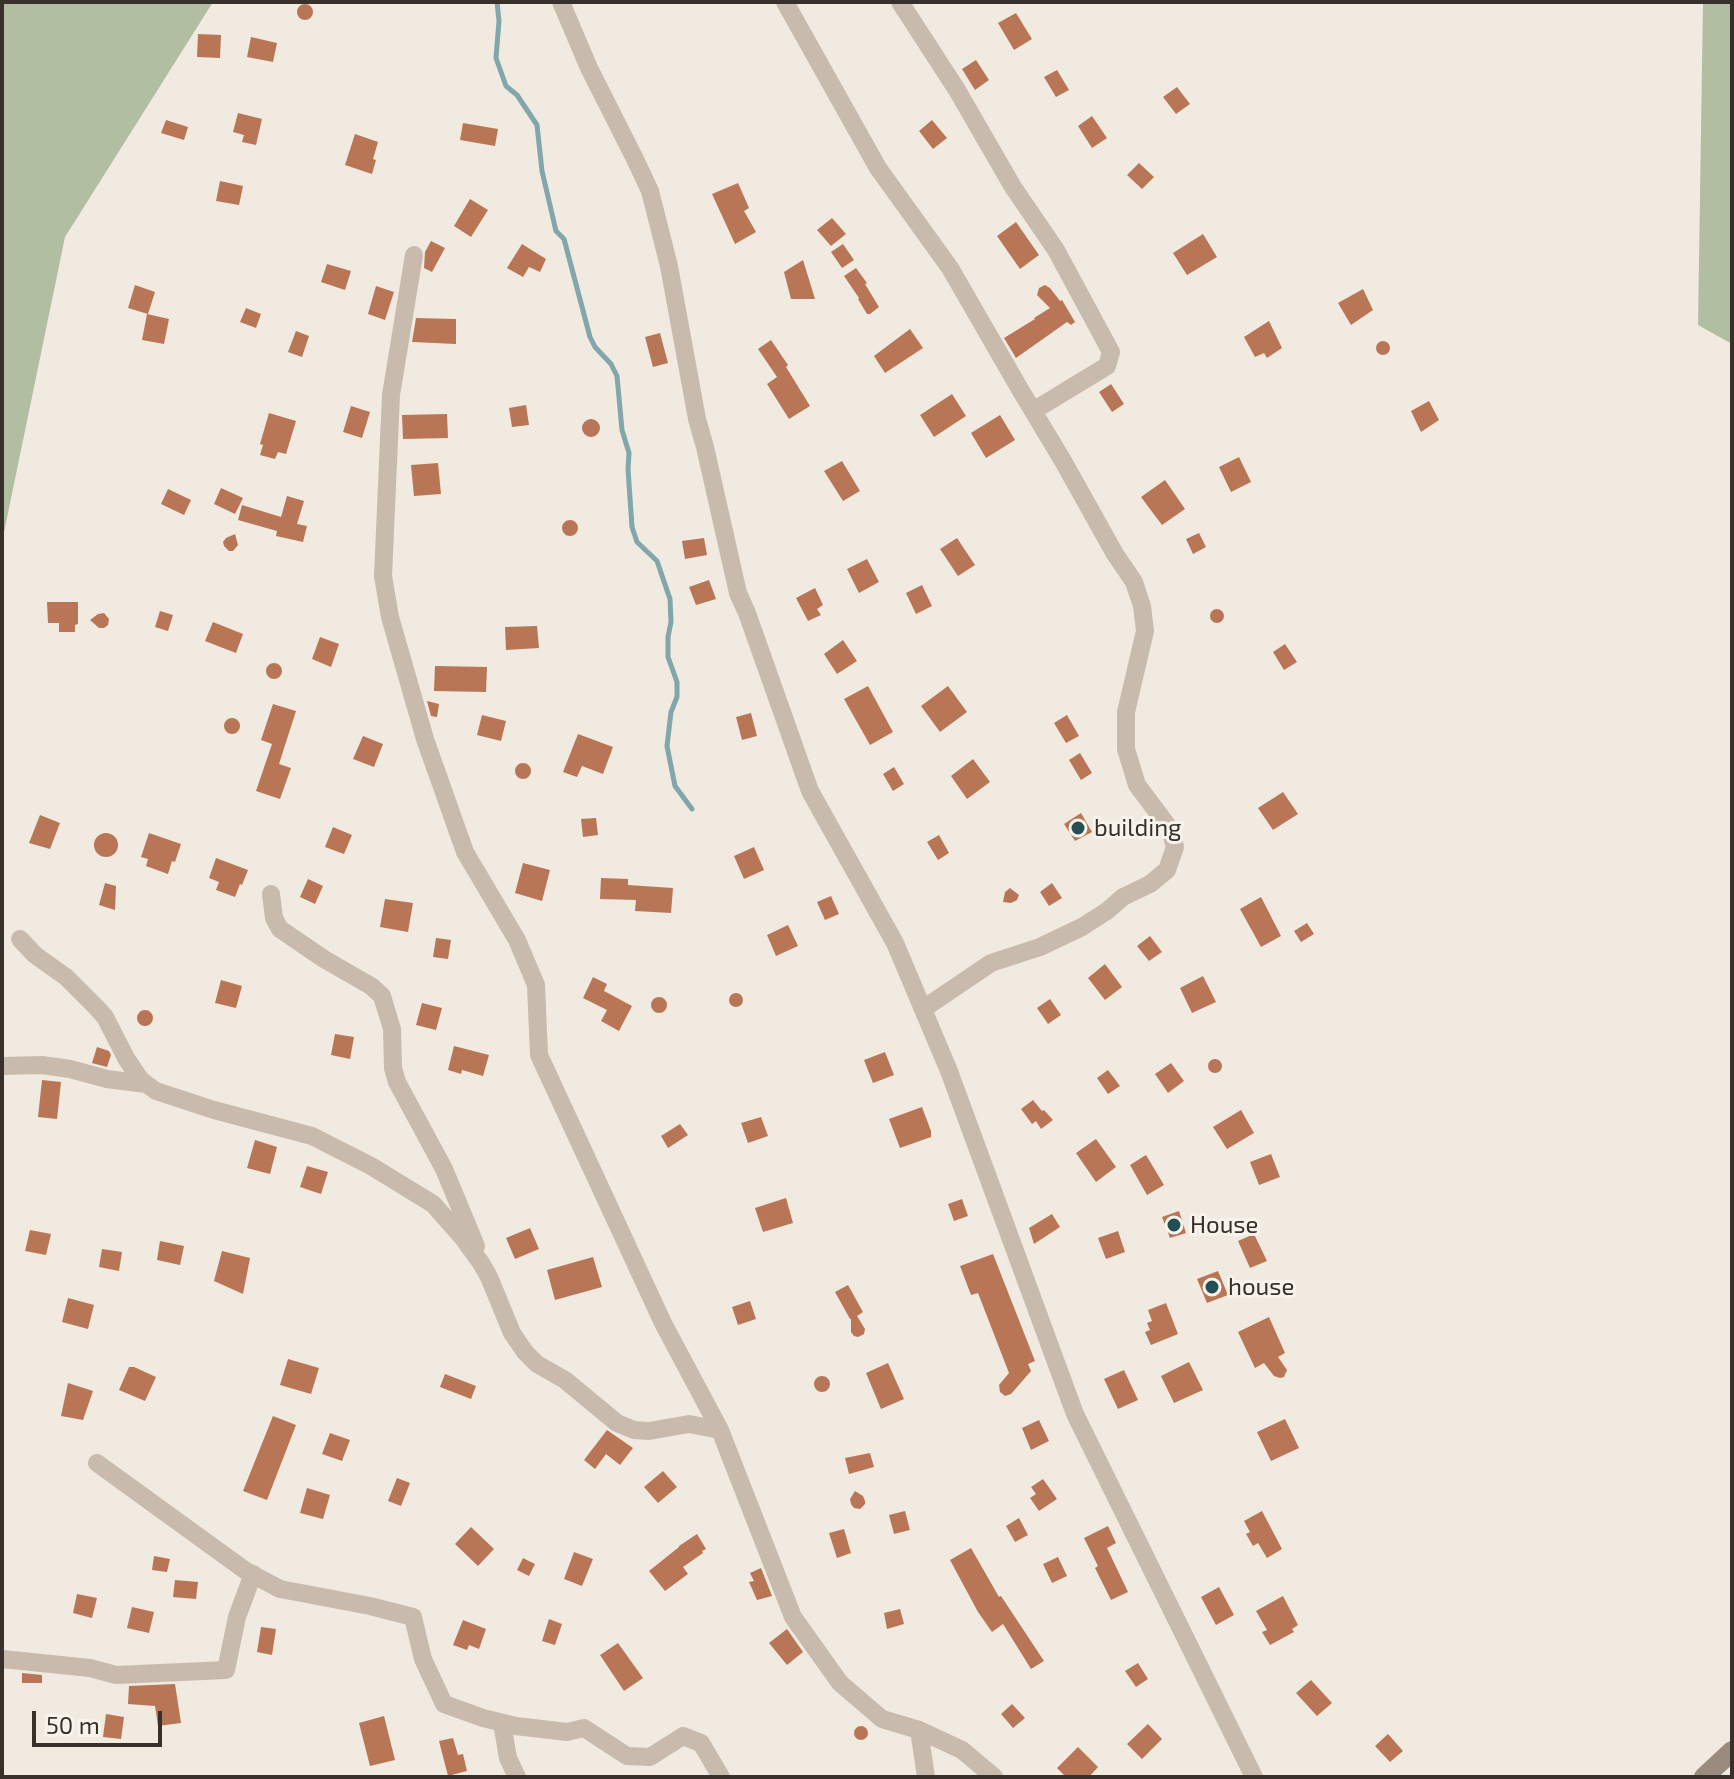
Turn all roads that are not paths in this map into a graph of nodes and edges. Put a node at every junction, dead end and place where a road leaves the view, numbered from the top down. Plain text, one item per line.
1 (561, 2) edge
2 (785, 2) edge
3 (900, 2) edge
4 (414, 255) dead end
5 (1033, 411) junction
6 (271, 894) dead end
7 (20, 939) dead end
8 (923, 1009) junction
9 (2, 1066) edge
10 (146, 1084) junction
11 (481, 1263) junction
12 (720, 1430) junction
13 (97, 1463) dead end
14 (253, 1574) junction
15 (2, 1659) edge
16 (502, 1723) junction
17 (919, 1730) junction
18 (1732, 1751) edge
19 (919, 1776) edge
20 (517, 1777) edge
21 (721, 1777) edge
22 (994, 1777) edge
23 (1254, 1777) edge
24 (1704, 1777) edge

1 - 8 street
2 - 5 street
3 - 5 street
4 - 12 street
5 - 8 street
6 - 11 street
7 - 10 street
8 - 23 street
9 - 10 street
10 - 11 street
11 - 12 street
12 - 17 street
13 - 14 street
14 - 15 street
14 - 16 street
16 - 20 street
16 - 21 street
17 - 19 street
17 - 22 street
18 - 24 main road

